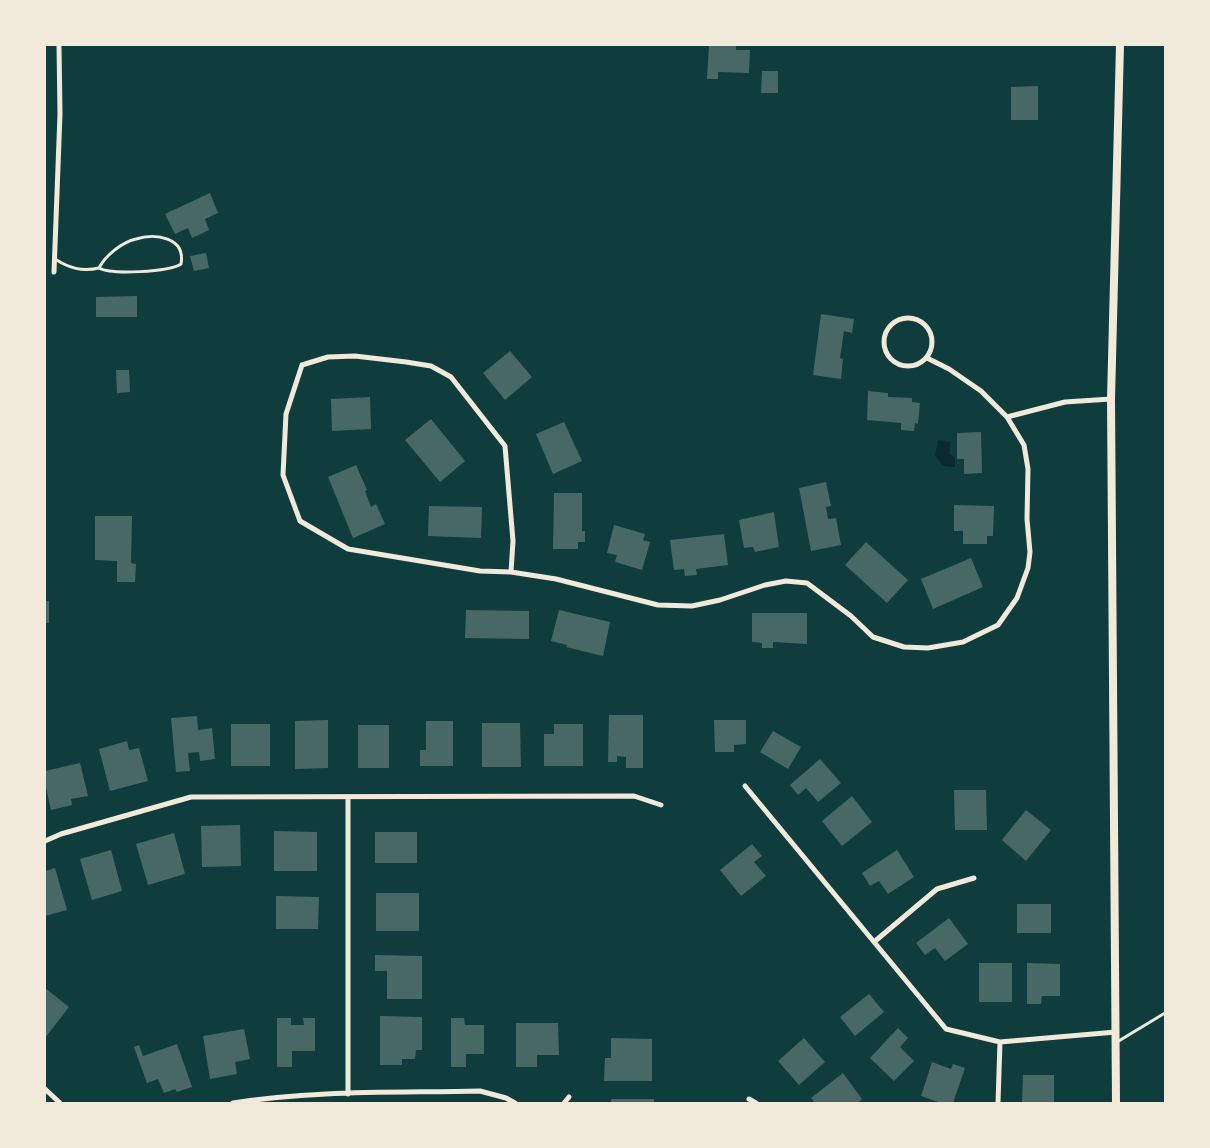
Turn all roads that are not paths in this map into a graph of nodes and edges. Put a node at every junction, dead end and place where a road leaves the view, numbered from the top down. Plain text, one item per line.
1 (59, 45) edge
2 (1120, 45) edge
3 (55, 259) junction
4 (99, 268) junction
5 (54, 272) dead end
6 (927, 358) junction
7 (1111, 399) junction
8 (1007, 417) junction
9 (511, 572) junction
10 (745, 786) dead end
11 (348, 798) junction
12 (661, 805) dead end
13 (45, 840) edge
14 (974, 878) dead end
15 (874, 942) junction
16 (1165, 1013) edge
17 (1116, 1032) junction
18 (1000, 1042) junction
19 (1116, 1042) junction
20 (45, 1089) edge
21 (348, 1094) junction
22 (569, 1097) dead end
23 (749, 1099) dead end
24 (60, 1103) edge
25 (233, 1103) edge
26 (515, 1103) edge
27 (564, 1103) edge
28 (756, 1103) edge
29 (998, 1103) edge
30 (1116, 1103) edge

1 - 3 street
2 - 7 street
3 - 4 lane
3 - 5 street
4 - 4 lane
6 - 6 street
6 - 8 street
7 - 8 street
7 - 17 street
8 - 9 street
9 - 9 street
10 - 15 street
11 - 12 street
11 - 13 street
11 - 21 street
14 - 15 street
15 - 18 street
16 - 19 lane
17 - 18 street
17 - 19 street
18 - 29 street
19 - 30 street
20 - 24 street
21 - 25 street
21 - 26 street
22 - 27 street
23 - 28 street

